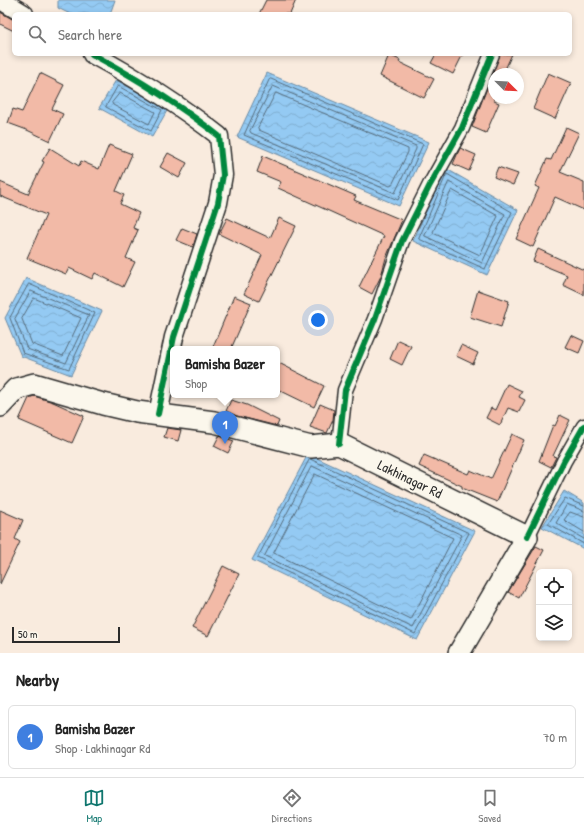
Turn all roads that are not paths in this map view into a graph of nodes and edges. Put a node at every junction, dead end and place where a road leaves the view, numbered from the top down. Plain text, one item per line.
1 (1, 0) edge
2 (21, 12) edge
3 (96, 56) edge
4 (491, 56) edge
5 (172, 346) edge
6 (170, 356) edge
7 (0, 406) edge
8 (158, 414) junction
9 (584, 426) edge
10 (339, 444) junction
11 (527, 537) junction
12 (459, 653) edge

1 - 2 street
3 - 5 street
4 - 10 street
6 - 8 street
7 - 8 main road
8 - 10 main road
9 - 11 street
10 - 11 main road, Lakhinagar Rd
11 - 12 main road

